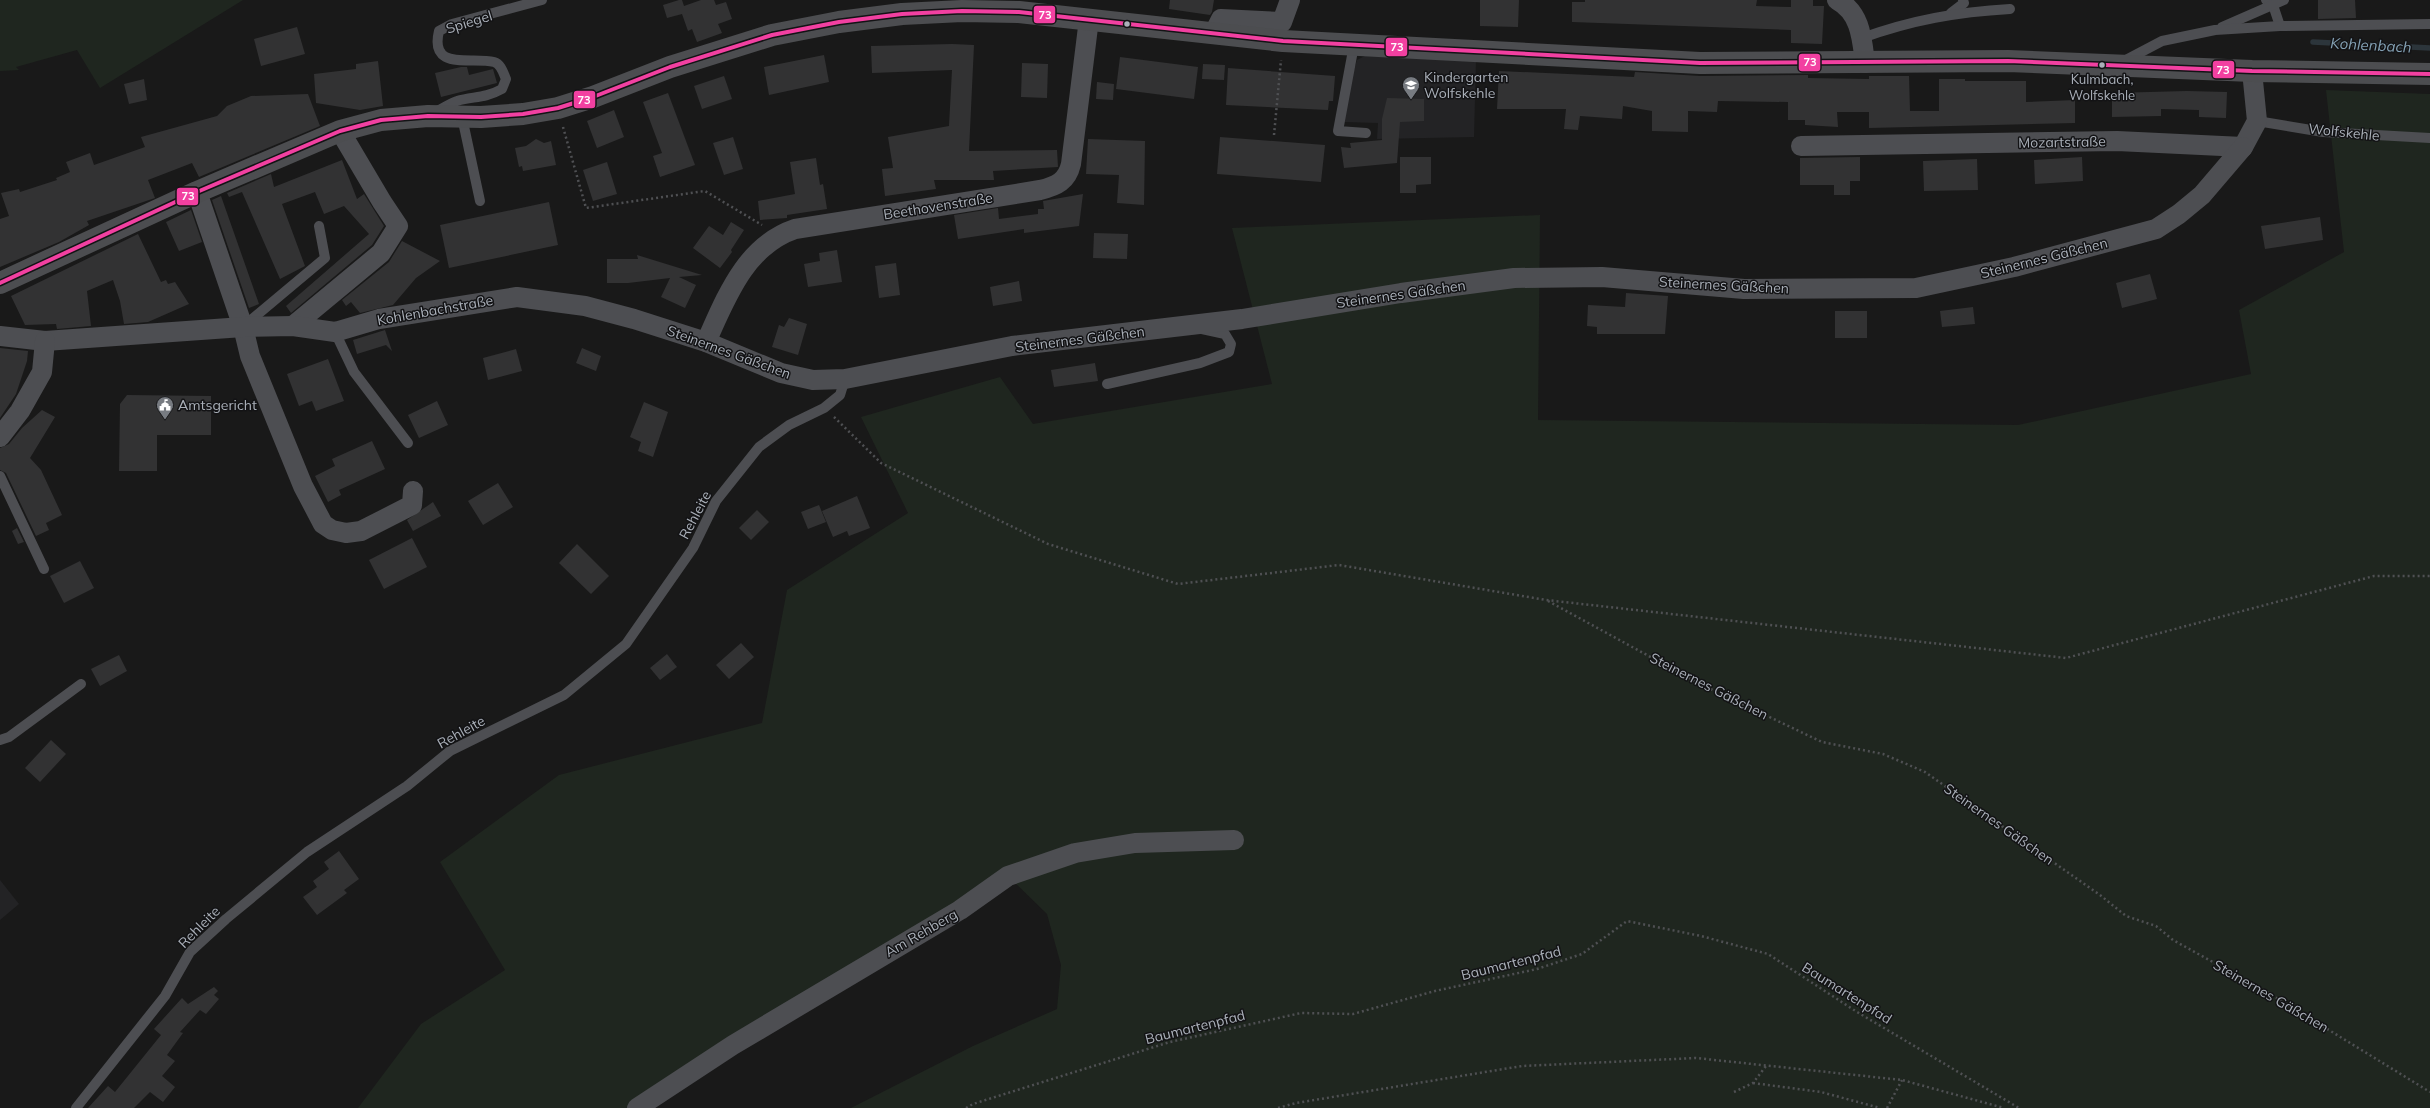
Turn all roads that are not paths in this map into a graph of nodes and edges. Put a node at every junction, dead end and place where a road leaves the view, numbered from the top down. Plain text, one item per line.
1 (542, 0) edge
2 (1290, 0) edge
3 (1837, 0) edge
4 (1963, 0) edge
5 (2284, 0) edge
6 (2269, 2) edge
7 (1024, 6) edge
8 (2010, 9) dead end
9 (1945, 16) junction
10 (1089, 19) junction
11 (2430, 24) edge
12 (2280, 26) junction
13 (2215, 30) junction
14 (1214, 33) junction
15 (1862, 38) junction
16 (1354, 45) junction
17 (1865, 63) junction
18 (2116, 65) junction
19 (2252, 71) junction
20 (2430, 74) edge
21 (428, 116) junction
22 (462, 117) junction
23 (2258, 121) junction
24 (340, 131) junction
25 (1366, 132) dead end
26 (2430, 138) edge
27 (1801, 146) dead end
28 (2243, 147) junction
29 (197, 192) junction
30 (480, 201) dead end
31 (320, 226) dead end
32 (0, 283) edge
33 (537, 299) joint
34 (243, 326) junction
35 (293, 326) junction
36 (1188, 326) junction
37 (335, 332) junction
38 (0, 336) edge
39 (45, 341) junction
40 (706, 342) junction
41 (845, 380) junction
42 (1107, 384) dead end
43 (0, 437) edge
44 (408, 443) dead end
45 (0, 476) edge
46 (413, 491) dead end
47 (44, 569) dead end
48 (81, 684) dead end
49 (0, 740) edge
50 (1234, 840) dead end
51 (76, 1108) edge
52 (637, 1108) edge

1 - 21 lane, Spiegel
2 - 14 street
3 - 15 street
4 - 9 lane
5 - 6 lane
6 - 12 lane
6 - 13 lane
7 - 10 street, Spiegel
7 - 22 street, Spiegel
8 - 9 lane
9 - 15 lane
10 - 14 street, Spiegel
10 - 40 street, Beethovenstraße
11 - 12 lane
12 - 13 lane
13 - 18 lane
14 - 16 street, Spiegel
15 - 17 street
16 - 17 street
16 - 25 lane
17 - 18 street
18 - 19 street
19 - 20 street
19 - 23 street
21 - 22 street, Spiegel
21 - 24 street, Spiegel
22 - 30 lane
23 - 26 lane, Wolfskehle
23 - 28 street
24 - 29 street, Spiegel
24 - 35 street
27 - 28 street, Mozartstraße
28 - 36 street, Steinernes Gäßchen
29 - 32 street, Spiegel
29 - 34 street
31 - 34 lane
33 - 37 street, Kohlenbachstraße
33 - 40 street, Steinernes Gäßchen
34 - 35 street, Kohlenbachstraße
34 - 39 street, Kohlenbachstraße
34 - 46 street
35 - 37 street, Kohlenbachstraße
36 - 41 street, Steinernes Gäßchen
36 - 42 lane
37 - 44 lane
38 - 39 street, Kohlenbachstraße
39 - 43 street
40 - 41 street, Steinernes Gäßchen
41 - 51 lane, Rehleite
45 - 47 lane
48 - 49 lane
50 - 52 street, Am Rehberg

